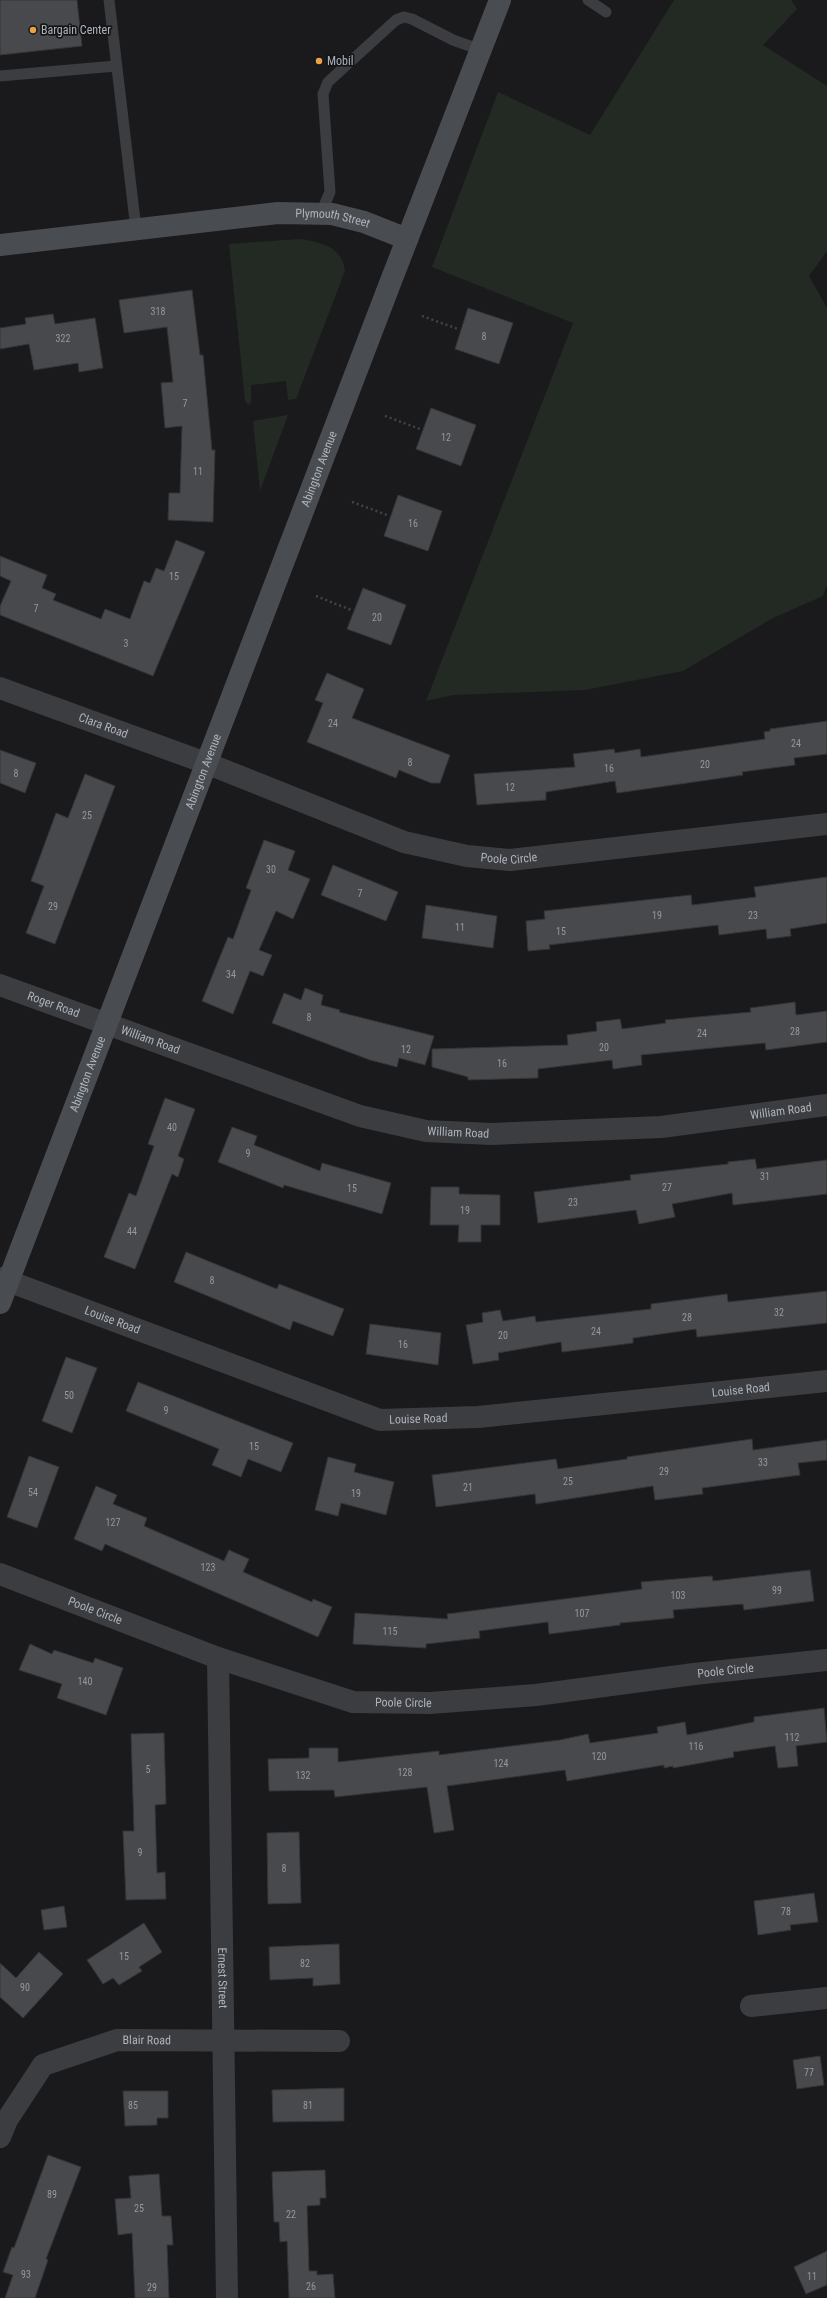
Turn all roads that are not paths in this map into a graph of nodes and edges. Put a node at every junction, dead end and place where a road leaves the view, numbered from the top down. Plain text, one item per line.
1 (109, 0) edge
2 (500, 0) edge
3 (588, 0) edge
4 (606, 12) dead end
5 (481, 50) junction
6 (116, 66) junction
7 (0, 76) edge
8 (321, 213) junction
9 (136, 229) junction
10 (406, 239) junction
11 (0, 245) edge
12 (0, 688) edge
13 (206, 763) junction
14 (827, 824) edge
15 (0, 985) edge
16 (107, 1024) junction
17 (827, 1105) edge
18 (4, 1280) edge
19 (0, 1303) edge
20 (827, 1381) edge
21 (0, 1574) edge
22 (218, 1658) junction
23 (827, 1660) edge
24 (827, 1998) edge
25 (751, 2006) dead end
26 (223, 2040) junction
27 (340, 2041) dead end
28 (0, 2137) edge
29 (227, 2298) edge

1 - 6 lane
2 - 5 main road
3 - 4 lane
5 - 8 lane
5 - 10 main road
6 - 7 lane
6 - 9 lane
8 - 9 main road, Plymouth Street
8 - 10 main road, Plymouth Street
9 - 11 main road, Plymouth Street
10 - 13 main road, Abington Avenue
12 - 13 street, Clara Road
13 - 14 street, Poole Circle
13 - 16 main road, Abington Avenue
15 - 16 street, Roger Road
16 - 17 street, William Road
16 - 18 main road, Abington Avenue
18 - 19 main road, Abington Avenue
18 - 20 street, Louise Road
21 - 22 street, Poole Circle
22 - 23 street, Poole Circle
22 - 26 street, Ernest Street
24 - 25 street
26 - 27 street, Blair Road
26 - 28 street, Blair Road
26 - 29 street, Ernest Street

